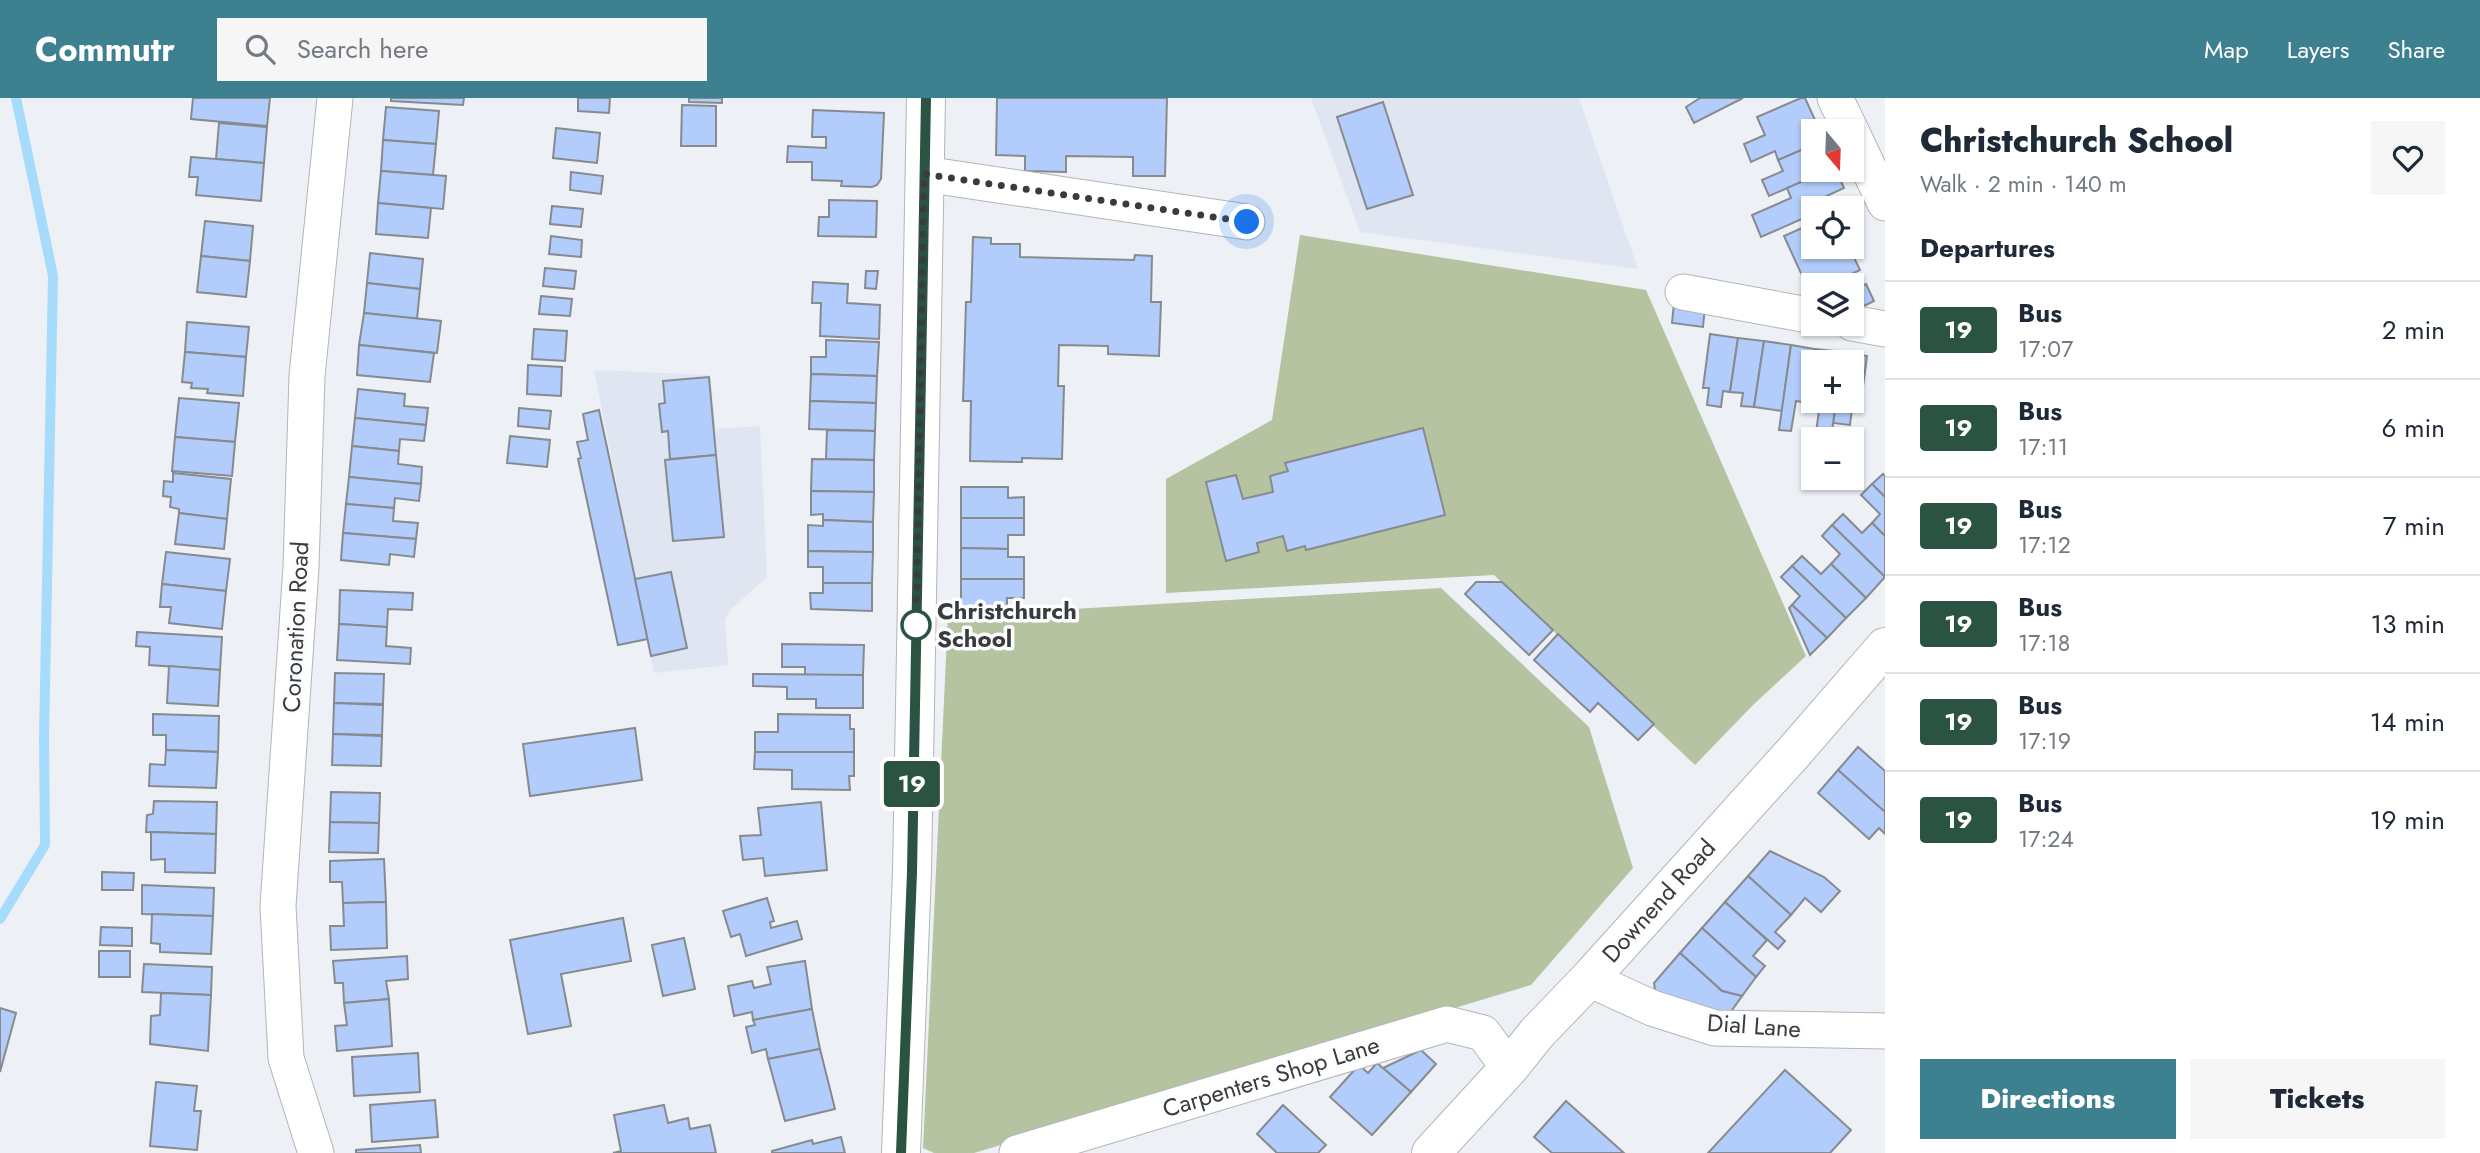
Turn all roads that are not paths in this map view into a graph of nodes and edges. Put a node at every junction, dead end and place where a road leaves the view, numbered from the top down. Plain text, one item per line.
1 (335, 98) edge
2 (926, 98) edge
3 (1835, 98) edge
4 (1845, 119) edge
5 (1864, 159) edge
6 (924, 174) junction
7 (1885, 203) edge
8 (1247, 222) dead end
9 (1683, 292) dead end
10 (1801, 314) edge
11 (1864, 325) edge
12 (1885, 329) edge
13 (1885, 647) edge
14 (1589, 979) junction
15 (1885, 1031) edge
16 (1509, 1068) junction
17 (316, 1153) edge
18 (901, 1153) edge
19 (1017, 1153) edge
20 (1432, 1153) edge

1 - 17 street, Coronation Road
2 - 6 main road
3 - 4 street
5 - 7 street
6 - 8 street
6 - 18 main road
9 - 10 street
11 - 12 street
13 - 14 main road, Downend Road
14 - 15 street, Dial Lane
14 - 16 main road, Downend Road
16 - 19 street, Carpenters Shop Lane
16 - 20 main road, Downend Road

